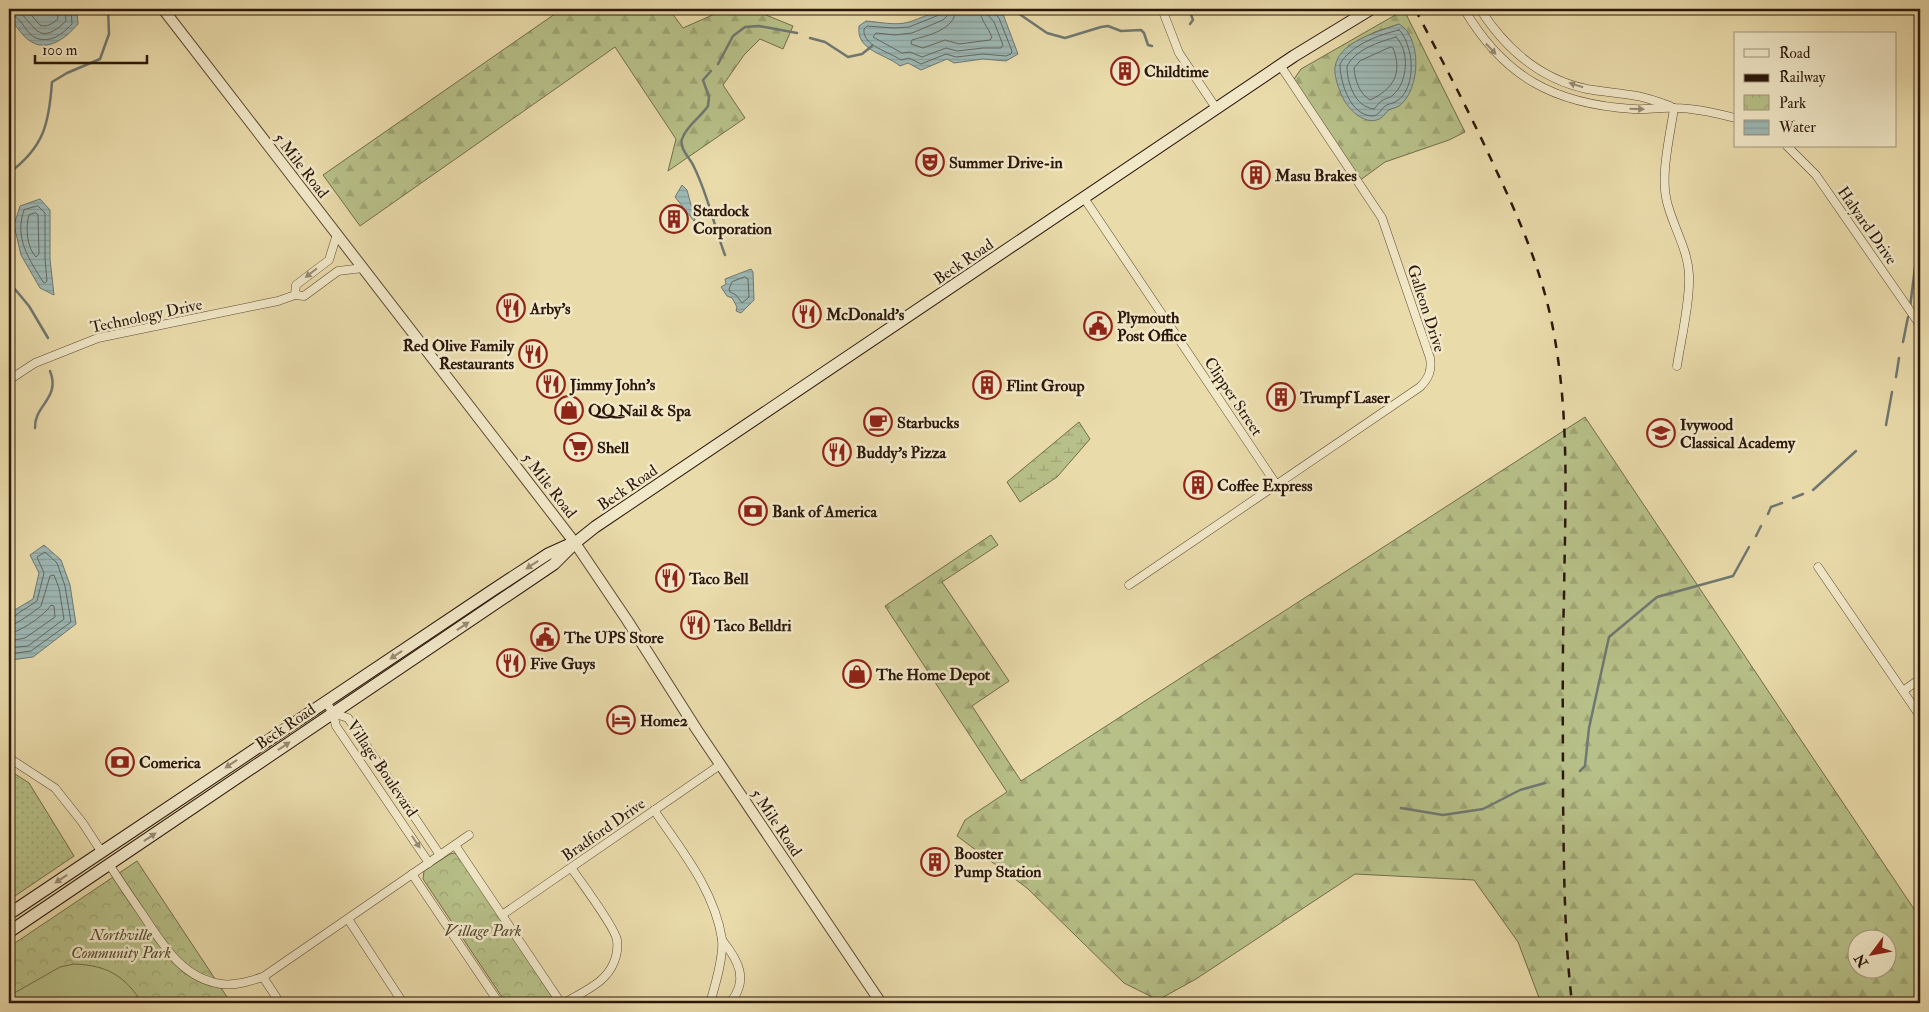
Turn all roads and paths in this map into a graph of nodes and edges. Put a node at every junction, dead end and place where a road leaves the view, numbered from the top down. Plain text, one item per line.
1 (163, 9) edge
2 (1162, 9) edge
3 (1372, 9) edge
4 (1464, 9) edge
5 (1482, 12) edge
6 (1472, 24) junction
7 (1280, 65) junction
8 (1216, 108) junction
9 (1674, 108) junction
10 (1734, 118) edge
11 (1790, 148) edge
12 (1084, 198) junction
13 (337, 234) junction
14 (363, 268) junction
15 (295, 295) junction
16 (1920, 325) edge
17 (1677, 366) dead end
18 (9, 380) edge
19 (1276, 484) junction
20 (574, 543) junction
21 (1818, 567) dead end
22 (1129, 586) dead end
23 (1920, 680) edge
24 (1903, 691) junction
25 (326, 702) junction
26 (333, 713) junction
27 (1920, 716) edge
28 (9, 758) edge
29 (720, 765) junction
30 (654, 810) junction
31 (469, 836) dead end
32 (455, 845) junction
33 (101, 851) junction
34 (440, 855) junction
35 (429, 863) junction
36 (109, 864) junction
37 (572, 869) junction
38 (412, 874) junction
39 (9, 914) edge
40 (502, 915) junction
41 (348, 919) junction
42 (9, 932) edge
43 (722, 940) junction
44 (263, 977) junction
45 (280, 1003) edge
46 (403, 1003) edge
47 (499, 1003) edge
48 (563, 1003) edge
49 (710, 1003) edge
50 (730, 1003) edge
51 (881, 1003) edge

1 - 13 street, 5 Mile Road
2 - 8 street
3 - 7 main road, Beck Road
4 - 6 street
5 - 6 street
9 -> 5 street
6 -> 9 street
7 - 8 main road, Beck Road
7 - 19 street, Galleon Drive
8 - 12 main road, Beck Road
9 - 10 street
9 - 17 street
11 - 16 street, Halyard Drive
12 - 19 street, Clipper Street
12 - 20 main road, Beck Road
13 - 14 street, 5 Mile Road
13 -> 15 street
14 - 15 street, Technology Drive
14 - 20 street, 5 Mile Road
15 - 18 street, Technology Drive
19 - 22 street, Galleon Drive
20 -> 25 main road, Beck Road
26 -> 20 main road, Beck Road
20 - 29 street, 5 Mile Road
21 - 24 street
23 - 24 street
24 - 27 street
25 - 26 street
25 -> 33 main road, Beck Road
26 - 34 street, Village Boulevard
26 -> 35 street, Village Boulevard
36 -> 26 main road, Beck Road
28 - 33 street
29 - 30 street, Bradford Drive
29 - 51 street, 5 Mile Road
30 - 37 street, Bradford Drive
30 - 43 street
31 - 32 street
32 - 34 street
32 - 40 street
33 -> 39 main road, Beck Road
34 - 35 street
35 - 38 street
36 - 42 main road, Beck Road
36 - 44 street
37 - 40 street, Bradford Drive
37 - 48 street
38 - 41 street
38 - 47 street
40 - 48 street
41 - 44 street
41 - 46 street
43 - 49 street
43 - 50 street
44 - 45 street

